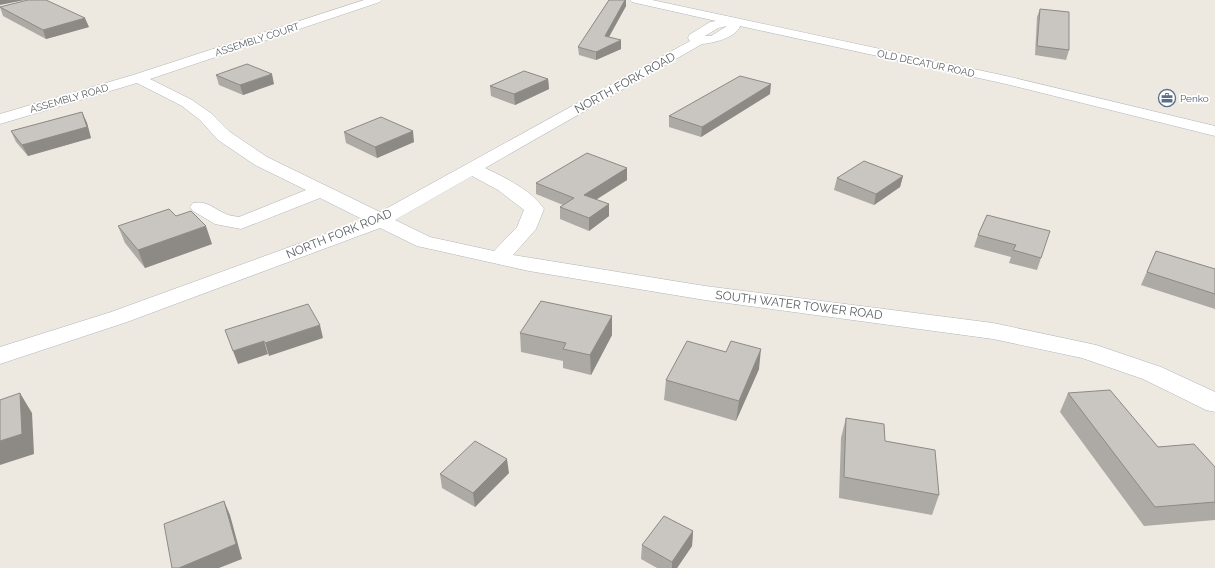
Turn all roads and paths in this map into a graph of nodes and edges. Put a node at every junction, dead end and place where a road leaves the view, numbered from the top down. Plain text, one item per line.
1 (376, 0) edge
2 (636, 0) edge
3 (734, 21) junction
4 (138, 78) junction
5 (0, 118) edge
6 (1215, 131) edge
7 (472, 169) junction
8 (321, 191) junction
9 (200, 207) dead end
10 (379, 221) junction
11 (499, 258) junction
12 (0, 356) edge
13 (1215, 403) edge

1 - 4 street, ASSEMBLY COURT
2 - 3 street, OLD DECATUR ROAD
3 - 6 street, OLD DECATUR ROAD
3 - 7 street, NORTH FORK ROAD
4 - 5 street, ASSEMBLY ROAD
4 - 8 street, SOUTH WATER TOWER ROAD
7 - 10 street, NORTH FORK ROAD
7 - 11 street
8 - 9 street
8 - 10 street, SOUTH WATER TOWER ROAD
10 - 11 street, SOUTH WATER TOWER ROAD
10 - 12 street, NORTH FORK ROAD
11 - 13 street, SOUTH WATER TOWER ROAD

